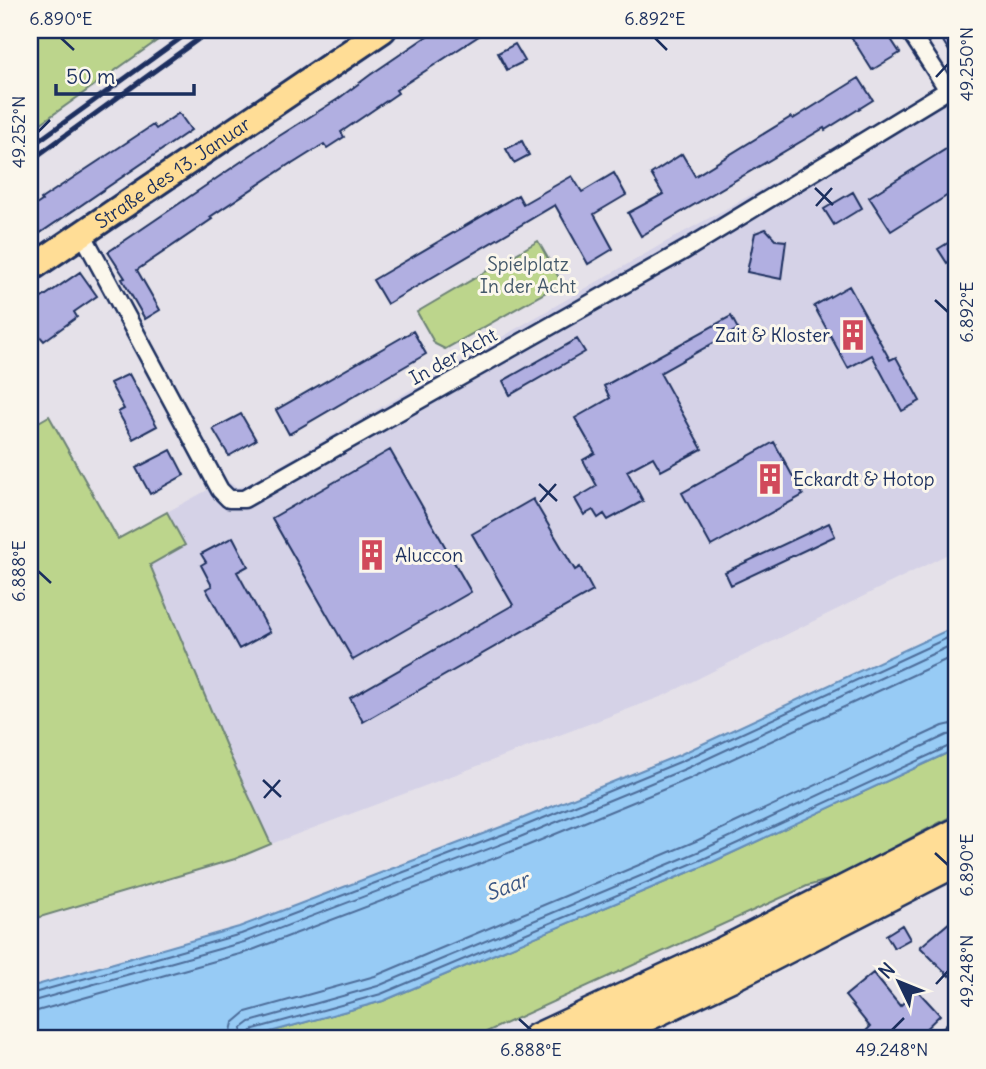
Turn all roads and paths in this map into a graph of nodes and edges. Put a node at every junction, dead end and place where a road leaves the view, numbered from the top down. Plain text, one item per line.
1 (383, 30) edge
2 (909, 30) edge
3 (952, 88) edge
4 (82, 233) junction
5 (30, 269) edge
6 (956, 834) edge
7 (956, 861) edge
8 (956, 1030) edge
9 (537, 1039) edge
10 (597, 1039) edge
11 (947, 1039) edge

1 - 4 main road, Straße des 13. Januar
2 - 3 street
3 - 4 street, In der Acht
4 - 5 main road, Straße des 13. Januar
6 - 9 highway
7 - 10 highway
8 - 11 street

